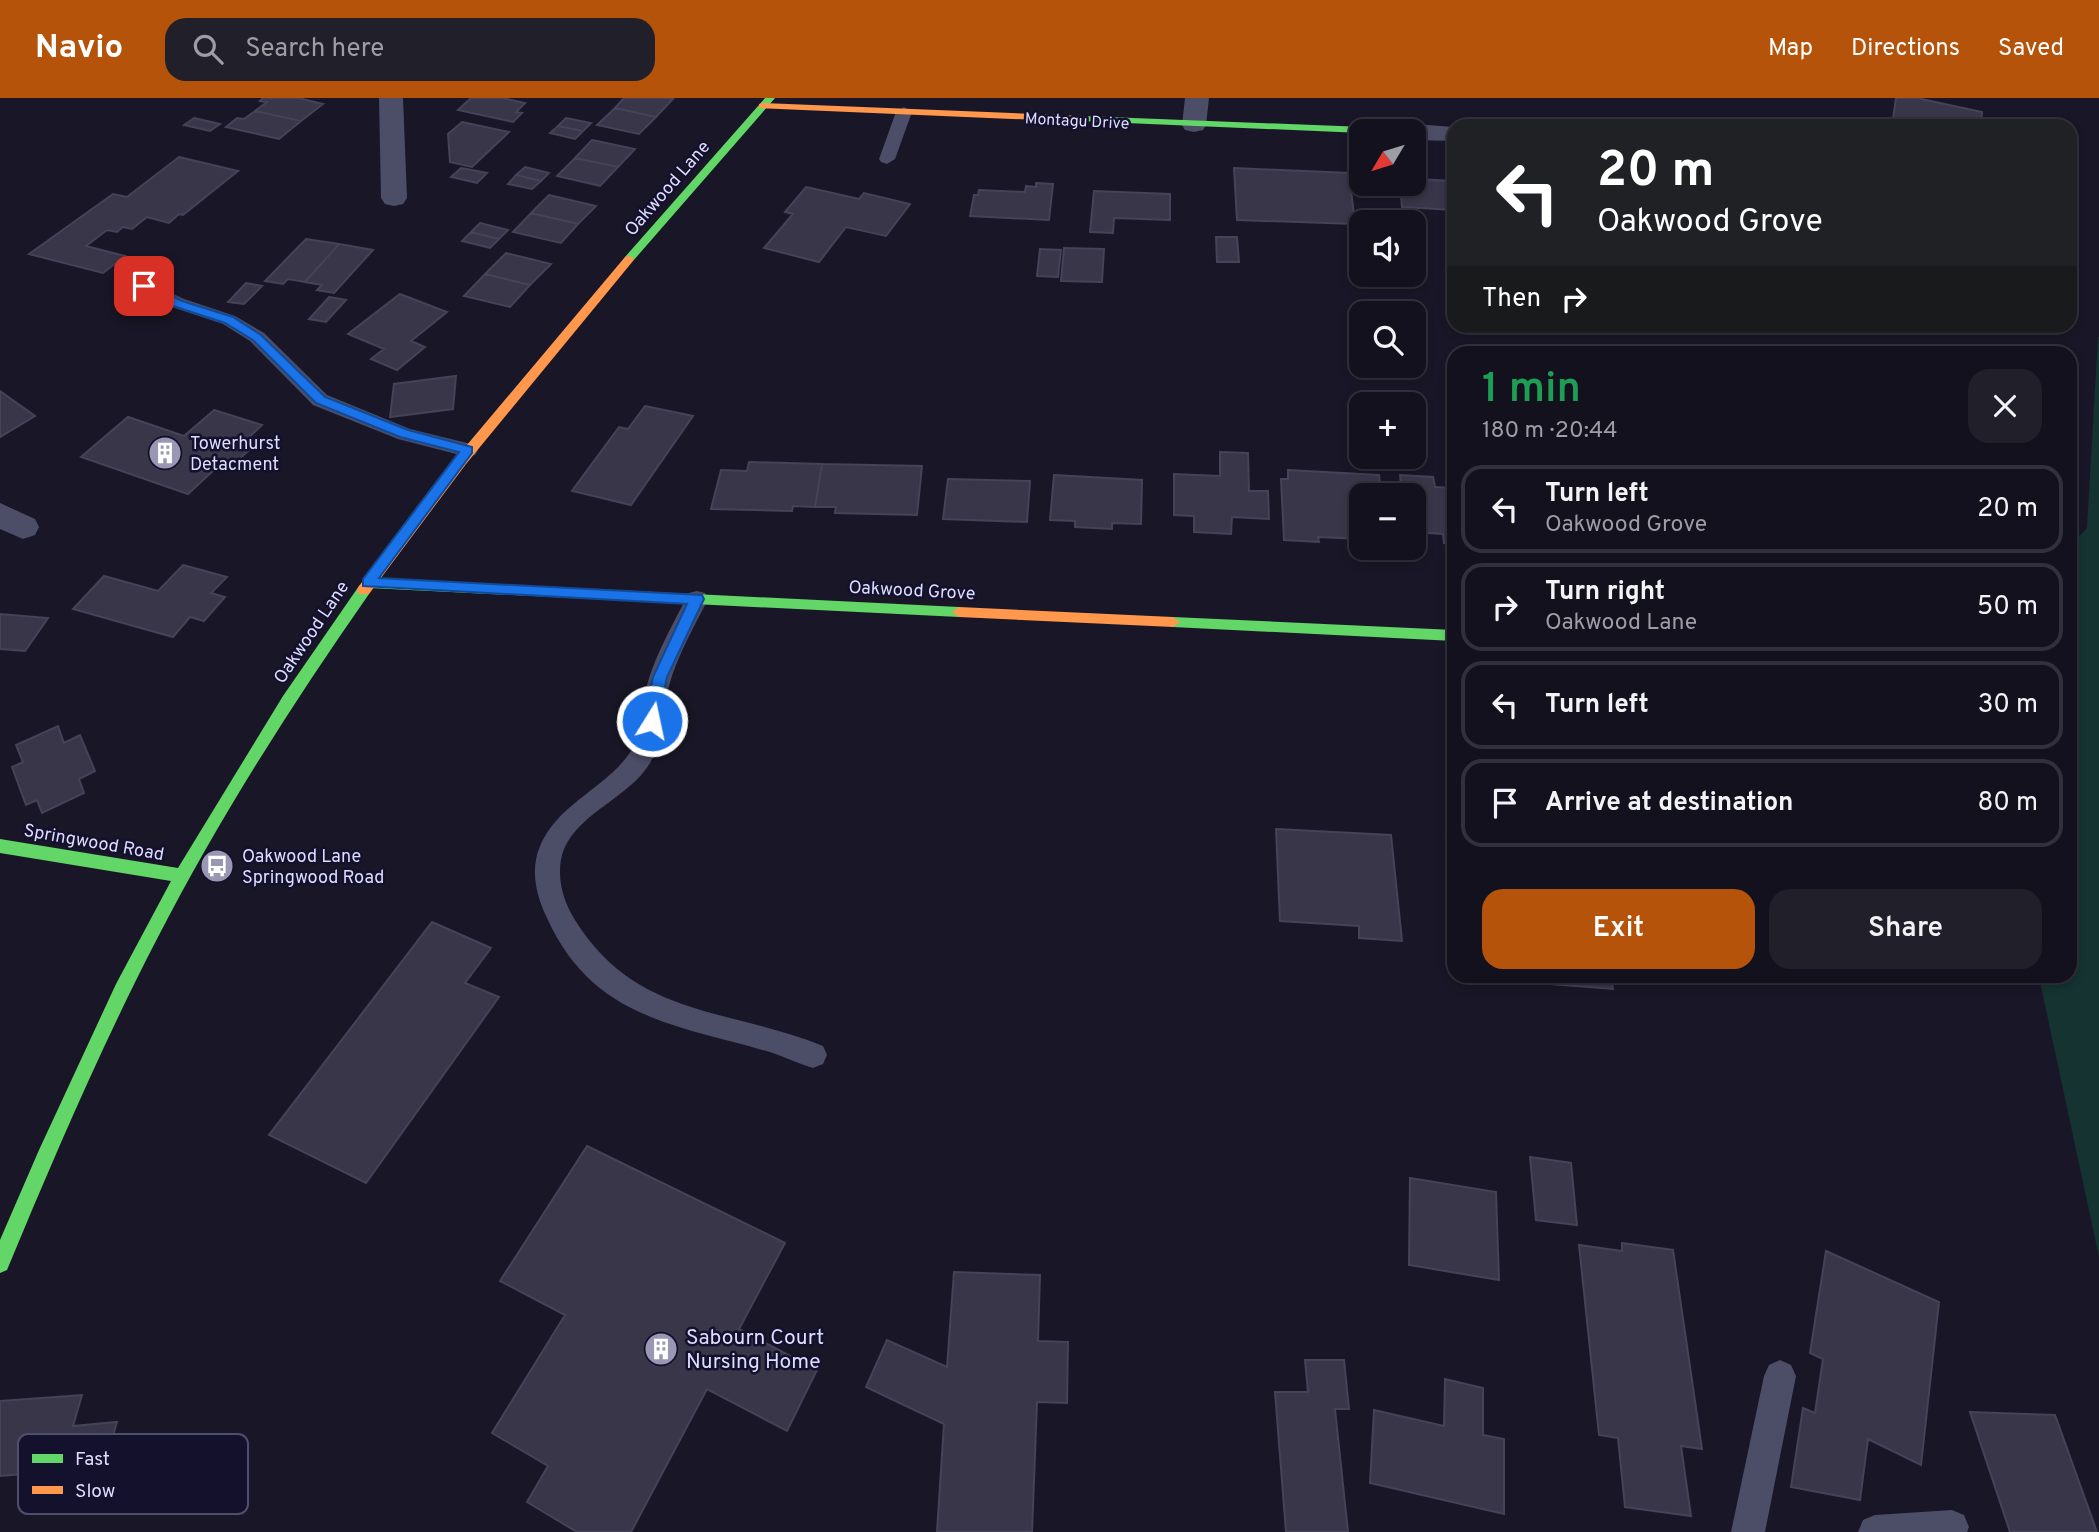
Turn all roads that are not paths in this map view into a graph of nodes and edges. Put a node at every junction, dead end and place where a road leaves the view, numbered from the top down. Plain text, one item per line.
1 (391, 98) edge
2 (1197, 98) edge
3 (767, 102) edge
4 (904, 112) junction
5 (1194, 125) junction
6 (1349, 130) edge
7 (1426, 133) edge
8 (1447, 134) edge
9 (887, 159) dead end
10 (394, 198) dead end
11 (144, 286) dead end
12 (468, 450) junction
13 (368, 583) junction
14 (697, 599) junction
15 (1447, 636) edge
16 (0, 846) edge
17 (181, 876) junction
18 (813, 1055) dead end
19 (0, 1263) edge
20 (1780, 1376) dead end
21 (1952, 1527) dead end
22 (1748, 1532) edge
23 (1875, 1532) edge

1 - 10 street
2 - 5 street
3 - 4 street, Montagu Drive
3 - 12 street, Oakwood Lane
4 - 5 street, Montagu Drive
4 - 9 lane
5 - 6 street, Montagu Drive
7 - 8 street
11 - 12 lane
12 - 13 street, Oakwood Lane
13 - 14 street, Oakwood Grove
13 - 17 street, Oakwood Lane
14 - 15 street, Oakwood Grove
14 - 18 lane
16 - 17 street, Springwood Road
17 - 19 street, Oakwood Lane
20 - 22 lane
21 - 23 lane

